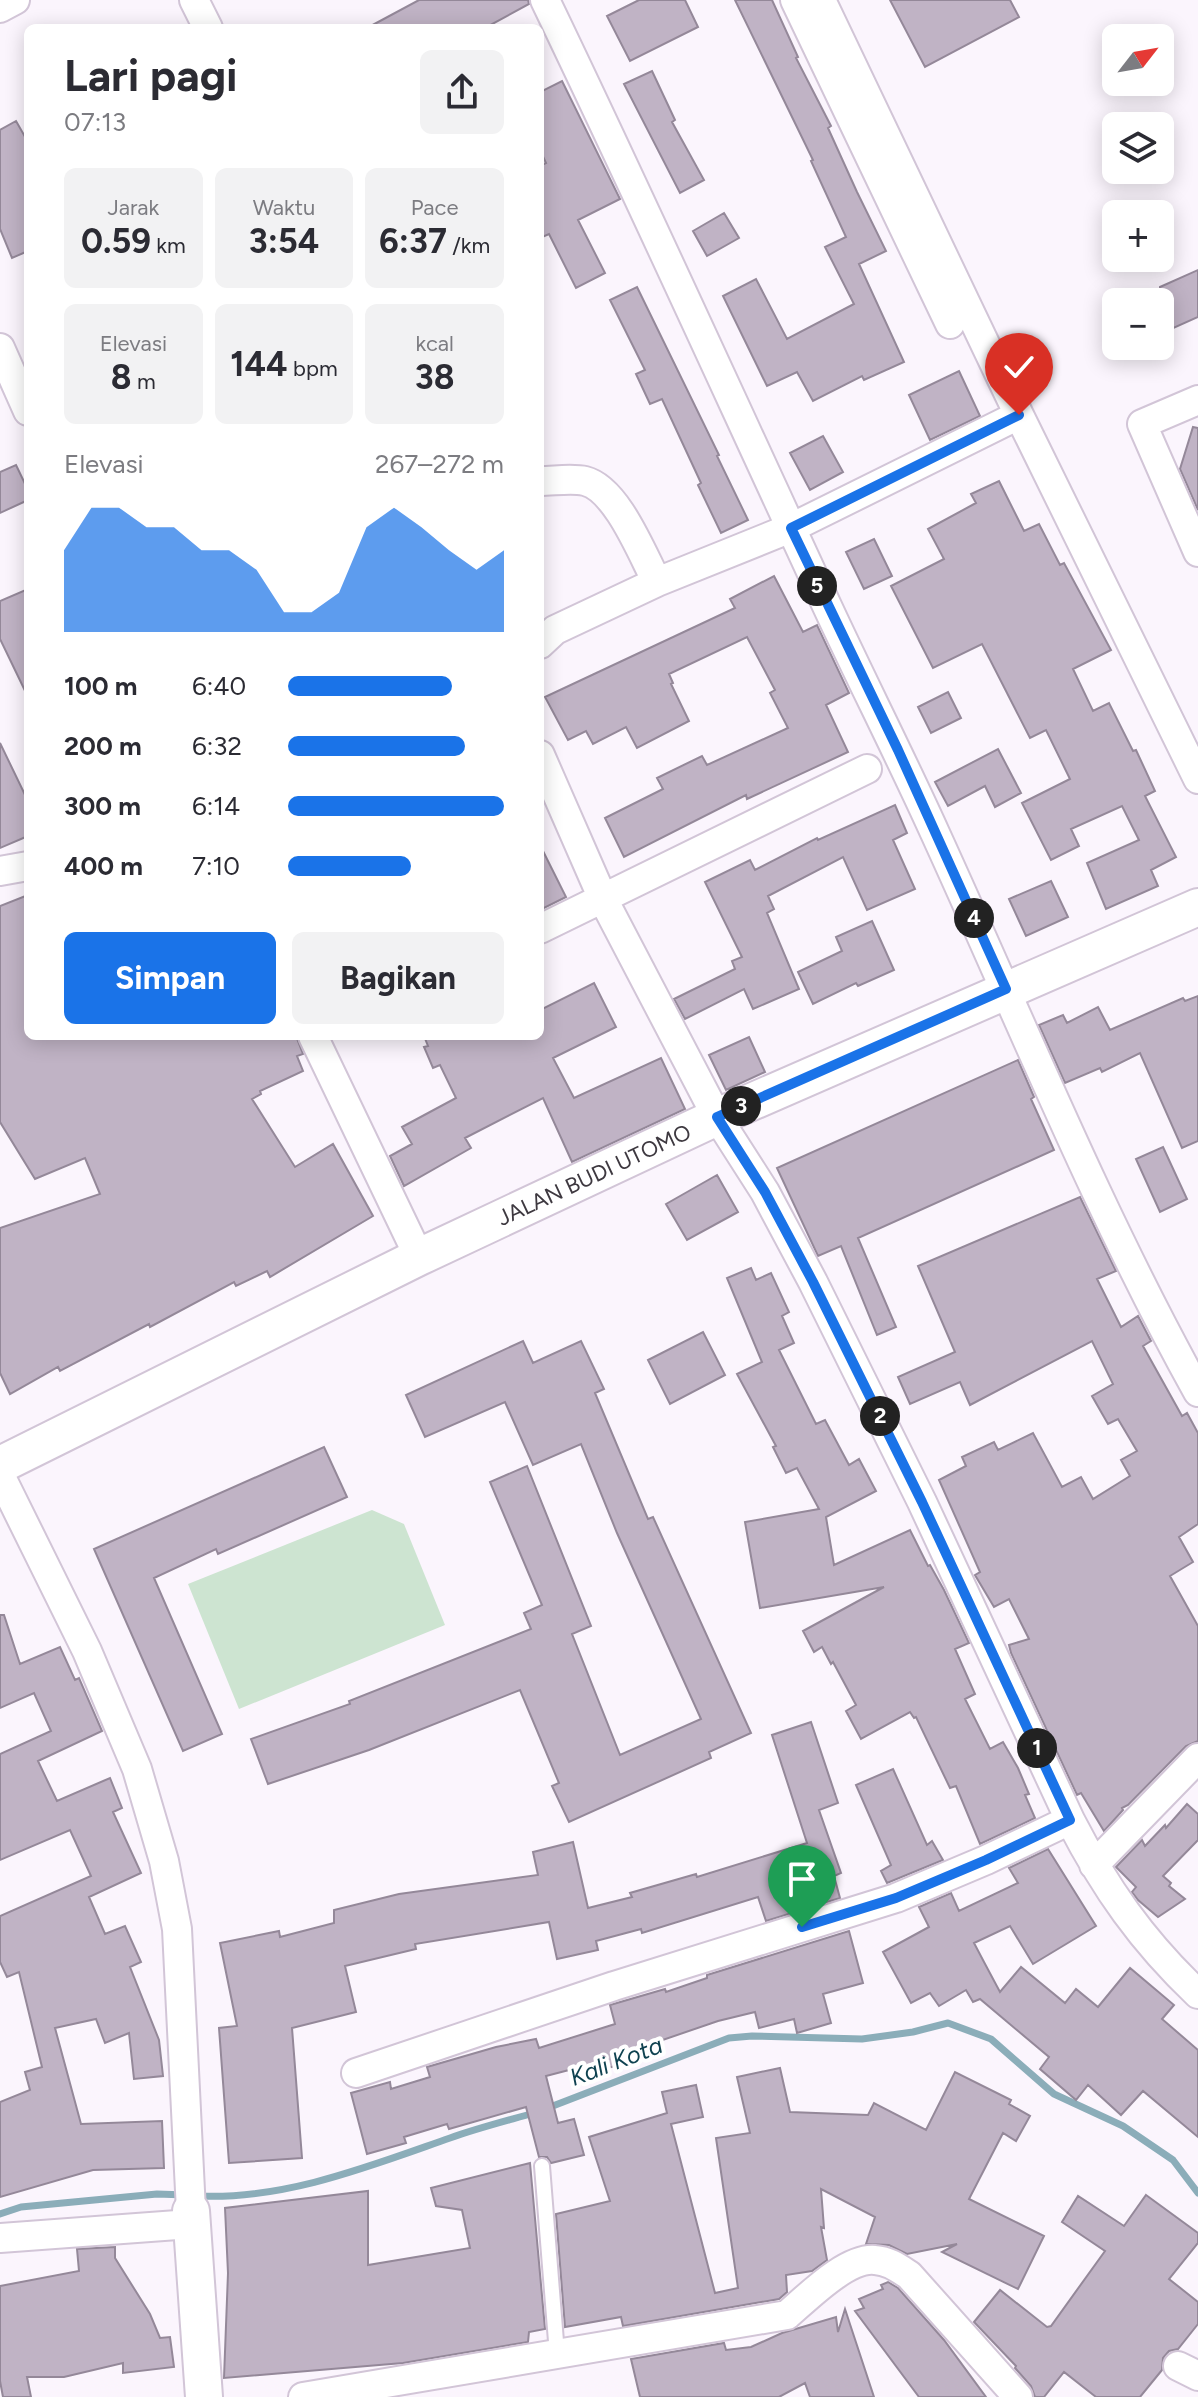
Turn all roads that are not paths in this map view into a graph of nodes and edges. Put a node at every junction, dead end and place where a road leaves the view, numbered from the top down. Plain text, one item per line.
1 (15, 0) edge
2 (194, 0) edge
3 (545, 0) edge
4 (795, 0) edge
5 (821, 0) edge
6 (0, 8) edge
7 (206, 24) edge
8 (551, 38) edge
9 (950, 324) dead end
10 (3, 364) edge
11 (1198, 400) edge
12 (24, 403) edge
13 (1019, 415) junction
14 (544, 481) edge
15 (791, 528) junction
16 (1198, 552) edge
17 (657, 582) junction
18 (544, 640) edge
19 (544, 764) edge
20 (867, 769) dead end
21 (1198, 779) edge
22 (24, 867) edge
23 (0, 871) edge
24 (603, 899) junction
25 (1198, 907) edge
26 (544, 927) edge
27 (1006, 989) junction
28 (315, 1040) edge
29 (717, 1117) junction
30 (419, 1257) junction
31 (1198, 1392) edge
32 (0, 1465) edge
33 (0, 1475) edge
34 (1192, 1776) edge
35 (1070, 1820) junction
36 (1094, 1865) junction
37 (1198, 1994) edge
38 (356, 2073) dead end
39 (542, 2166) dead end
40 (191, 2217) junction
41 (0, 2238) edge
42 (557, 2354) junction
43 (204, 2397) edge
44 (303, 2397) edge
45 (1018, 2397) edge

1 - 6 street
2 - 7 street
3 - 8 street
4 - 9 street
5 - 13 street
8 - 15 street
10 - 12 street
11 - 16 street
13 - 15 street
13 - 21 street
14 - 17 street
15 - 17 street
15 - 27 street
17 - 18 street
19 - 24 street
20 - 24 street
22 - 23 street
24 - 26 street
24 - 29 street
25 - 27 street, JALAN BUDI UTOMO
27 - 29 street, JALAN BUDI UTOMO
27 - 31 street
28 - 30 street
29 - 30 street, JALAN BUDI UTOMO
29 - 35 street
30 - 32 street, JALAN BUDI UTOMO
33 - 40 street
34 - 36 street
35 - 36 street
35 - 38 street
36 - 37 street
39 - 42 lane
40 - 41 street
40 - 43 street
42 - 44 street
42 - 45 street

